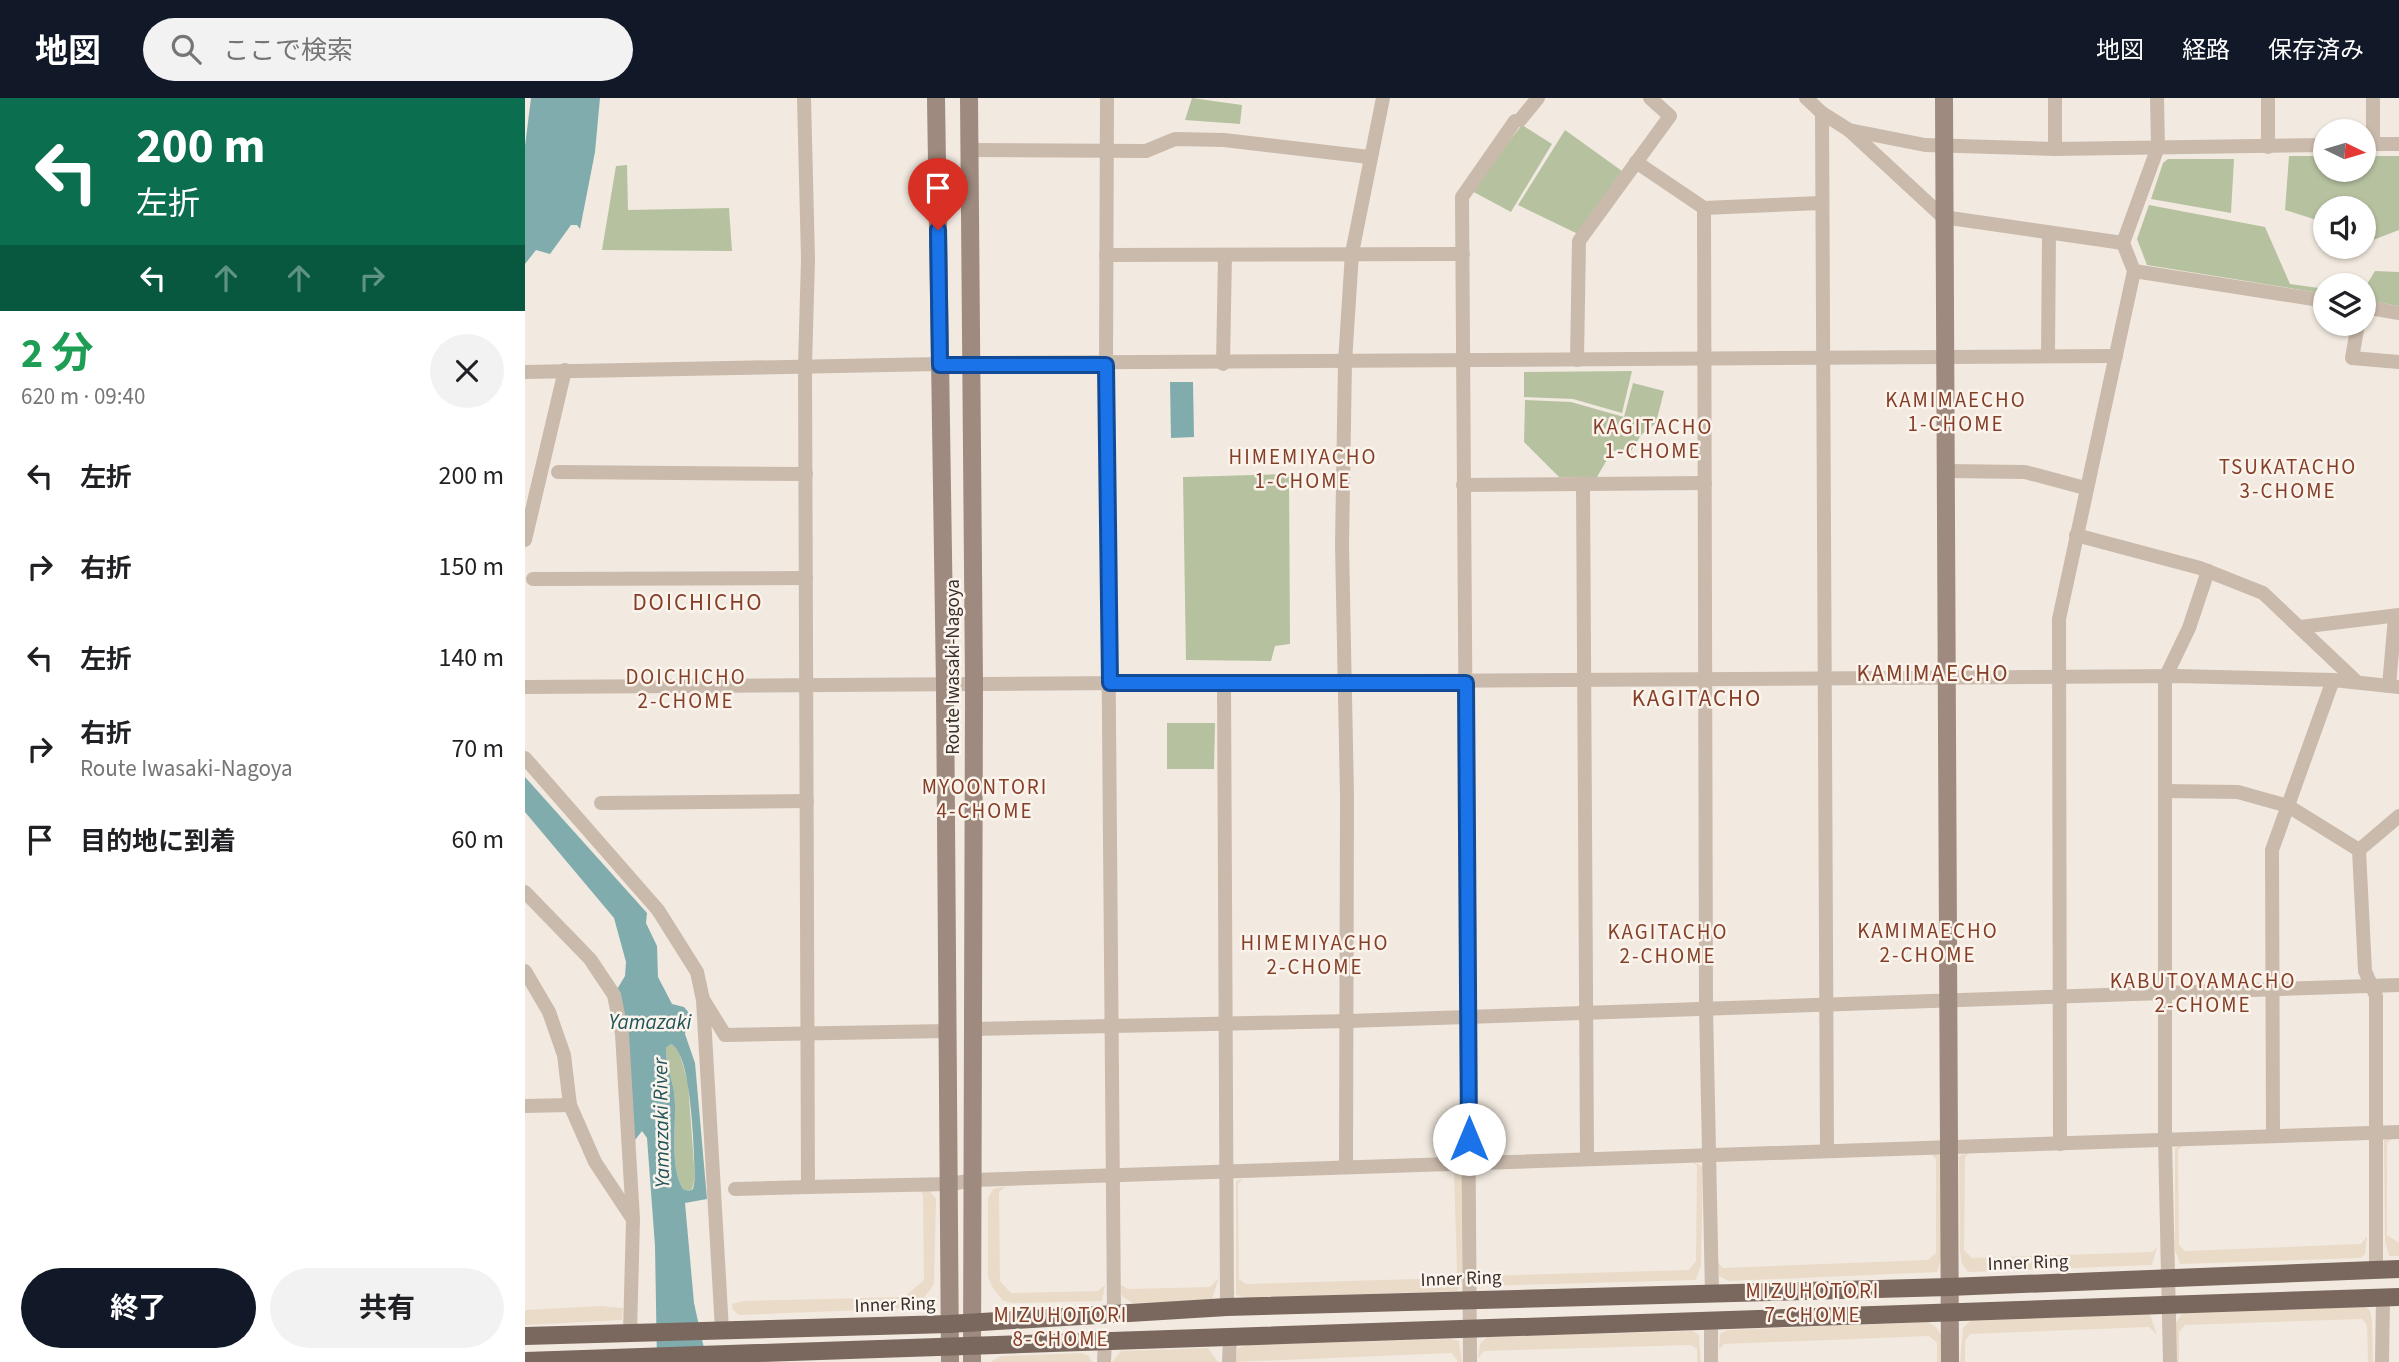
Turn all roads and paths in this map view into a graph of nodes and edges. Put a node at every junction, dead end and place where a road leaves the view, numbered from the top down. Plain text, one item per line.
1 (804, 98) edge
2 (936, 98) edge
3 (969, 98) edge
4 (1107, 98) edge
5 (1383, 98) edge
6 (1538, 98) edge
7 (1650, 98) edge
8 (1806, 98) edge
9 (1944, 98) edge
10 (2055, 98) edge
11 (2157, 98) edge
12 (2268, 98) edge
13 (2373, 98) edge
14 (1822, 113) junction
15 (2371, 119) edge
16 (1849, 130) junction
17 (2377, 144) edge
18 (2399, 144) edge
19 (2313, 145) edge
20 (1945, 147) junction
21 (2158, 147) junction
22 (2268, 147) junction
23 (2055, 149) junction
24 (970, 150) junction
25 (1107, 150) junction
26 (1369, 157) junction
27 (1636, 162) junction
28 (1821, 204) junction
29 (1704, 208) junction
30 (1943, 217) junction
31 (2049, 234) junction
32 (2123, 243) junction
33 (1352, 253) junction
34 (1463, 254) junction
35 (1106, 255) junction
36 (1225, 256) junction
37 (2134, 271) junction
38 (2313, 299) edge
39 (2376, 309) edge
40 (2399, 313) edge
41 (2356, 336) edge
42 (2048, 356) junction
43 (2116, 356) junction
44 (1947, 357) junction
45 (1822, 358) junction
46 (1465, 360) junction
47 (1577, 360) junction
48 (1705, 360) junction
49 (1345, 362) junction
50 (2399, 362) edge
51 (971, 364) junction
52 (1223, 364) junction
53 (940, 365) junction
54 (1106, 365) junction
55 (805, 366) junction
56 (562, 370) junction
57 (525, 372) edge
58 (1947, 471) junction
59 (558, 472) dead end
60 (806, 474) junction
61 (1583, 483) junction
62 (1705, 483) junction
63 (1463, 485) junction
64 (2085, 488) junction
65 (2076, 535) junction
66 (525, 540) edge
67 (2208, 572) junction
68 (806, 578) junction
69 (533, 579) dead end
70 (2397, 616) edge
71 (2300, 627) junction
72 (1948, 678) junction
73 (2059, 678) junction
74 (2165, 678) junction
75 (1824, 679) junction
76 (1582, 680) junction
77 (1705, 680) junction
78 (2333, 680) junction
79 (1345, 682) junction
80 (2357, 682) junction
81 (1110, 683) junction
82 (1224, 683) junction
83 (1466, 683) junction
84 (806, 684) junction
85 (945, 685) junction
86 (974, 685) junction
87 (2394, 686) edge
88 (525, 687) edge
89 (525, 758) edge
90 (2165, 790) junction
91 (807, 801) junction
92 (601, 803) dead end
93 (2288, 806) junction
94 (2399, 816) edge
95 (2359, 850) junction
96 (525, 892) edge
97 (528, 981) edge
98 (2369, 984) junction
99 (2399, 985) edge
100 (2273, 988) junction
101 (2165, 993) junction
102 (2060, 996) junction
103 (1949, 998) junction
104 (703, 1000) junction
105 (1825, 1003) junction
106 (1706, 1008) junction
107 (1586, 1012) junction
108 (1468, 1016) junction
109 (1348, 1021) junction
110 (1224, 1024) junction
111 (1113, 1027) junction
112 (974, 1028) junction
113 (948, 1031) junction
114 (808, 1033) junction
115 (570, 1105) junction
116 (525, 1106) edge
117 (2399, 1132) edge
118 (2375, 1133) junction
119 (2273, 1136) junction
120 (2165, 1140) junction
121 (2060, 1144) junction
122 (1950, 1147) junction
123 (1827, 1151) junction
124 (1587, 1157) junction
125 (1708, 1157) junction
126 (1469, 1164) junction
127 (1346, 1165) junction
128 (1226, 1173) junction
129 (1112, 1176) junction
130 (974, 1180) junction
131 (950, 1184) junction
132 (808, 1187) junction
133 (736, 1189) dead end
134 (633, 1219) junction
135 (2399, 1269) edge
136 (2376, 1270) junction
137 (2169, 1278) junction
138 (1949, 1287) junction
139 (1712, 1294) junction
140 (2391, 1298) edge
141 (1470, 1300) junction
142 (2168, 1305) junction
143 (1227, 1307) junction
144 (1949, 1311) junction
145 (1114, 1315) junction
146 (1711, 1322) junction
147 (972, 1323) junction
148 (949, 1324) junction
149 (1470, 1329) junction
150 (719, 1330) junction
151 (638, 1333) junction
152 (525, 1336) edge
153 (1230, 1338) junction
154 (1105, 1340) junction
155 (950, 1354) edge
156 (972, 1354) edge
157 (720, 1357) edge
158 (640, 1360) edge
159 (525, 1361) edge
160 (1104, 1362) edge
161 (1229, 1362) edge
162 (1470, 1362) edge
163 (1711, 1362) edge
164 (1950, 1362) edge
165 (2170, 1362) edge
166 (2382, 1362) edge

1 - 55 street
2 - 53 main road, Route Iwasaki-Nagoya
3 - 24 main road, Route Iwasaki-Nagoya
4 - 25 street
5 - 26 street
6 - 34 street
7 - 27 street
8 - 14 street
9 - 20 main road
10 - 23 street
11 - 21 street
12 - 22 street
13 - 15 street
14 - 16 street
14 - 28 street
16 - 20 street
16 - 30 street
17 - 18 street
19 - 22 street
20 - 23 street
20 - 30 main road
21 - 22 street
21 - 23 street
21 - 32 street
24 - 25 street
24 - 51 main road, Route Iwasaki-Nagoya
25 - 26 street
25 - 35 street
26 - 33 street
27 - 29 street
27 - 47 street
28 - 29 street
28 - 45 street
29 - 48 street
30 - 31 street
30 - 44 main road
31 - 32 street
31 - 42 street
32 - 37 street
33 - 34 street
33 - 36 street
33 - 49 street
34 - 46 street
35 - 36 street
35 - 54 street
36 - 52 street
37 - 38 street
37 - 43 street
39 - 40 street
41 - 50 street
42 - 43 street
42 - 44 street
43 - 64 street
44 - 45 street
44 - 58 main road
45 - 48 street
45 - 75 street
46 - 47 street
46 - 49 street
46 - 63 street
47 - 48 street
48 - 62 street
49 - 52 street
49 - 79 street
51 - 53 street
51 - 54 street
51 - 86 main road, Route Iwasaki-Nagoya
52 - 54 street
53 - 55 street
53 - 85 main road, Route Iwasaki-Nagoya
54 - 81 street
55 - 56 street
55 - 60 street
56 - 57 street
56 - 66 street
58 - 64 street
58 - 72 main road
59 - 60 street
60 - 68 street
61 - 62 street
61 - 63 street
61 - 76 street
62 - 77 street
63 - 83 street
64 - 65 street
65 - 67 street
65 - 73 street
67 - 71 street
67 - 74 street
68 - 69 street
68 - 84 street
70 - 71 street
70 - 87 street
71 - 80 street
72 - 73 street
72 - 75 street
72 - 103 main road
73 - 74 street
73 - 102 street
74 - 78 street
74 - 90 street
75 - 77 street
75 - 105 street
76 - 77 street
76 - 83 street
76 - 107 street
77 - 106 street
78 - 80 street
78 - 93 street
79 - 82 street
79 - 83 street
79 - 109 street
80 - 87 street
81 - 82 street
81 - 86 street
81 - 111 street
82 - 110 street
83 - 108 street
84 - 85 street
84 - 88 street
84 - 91 street
85 - 86 street
85 - 113 main road, Route Iwasaki-Nagoya
86 - 112 main road, Route Iwasaki-Nagoya
89 - 104 street
90 - 93 street
90 - 101 street
91 - 92 street
91 - 114 street
93 - 95 street
93 - 100 street
94 - 95 street
95 - 98 street
96 - 134 street
97 - 115 street
98 - 99 street
98 - 100 street
98 - 118 street
100 - 101 street
100 - 119 street
101 - 102 street
101 - 120 street
102 - 103 street
102 - 121 street
103 - 105 street
103 - 122 main road
104 - 114 street
104 - 150 street
105 - 106 street
105 - 123 street
106 - 107 street
106 - 125 street
107 - 108 street
107 - 124 street
108 - 109 street
108 - 126 street
109 - 110 street
109 - 127 street
110 - 111 street
110 - 128 street
111 - 112 street
111 - 129 street
112 - 130 main road, Route Iwasaki-Nagoya
113 - 114 street
113 - 131 main road, Route Iwasaki-Nagoya
114 - 132 street
115 - 116 street
115 - 134 street
117 - 118 street
118 - 119 street
118 - 136 street
119 - 120 street
120 - 121 street
120 - 137 street
121 - 122 street
122 - 123 street
122 - 138 main road
123 - 125 street
124 - 125 street
124 - 126 street
125 - 139 street
126 - 127 street
126 - 141 street
127 - 128 street
128 - 129 street
128 - 143 street
129 - 130 street
129 - 145 street
130 - 131 street
130 - 147 main road, Route Iwasaki-Nagoya
131 - 132 street
131 - 148 main road, Route Iwasaki-Nagoya
132 - 133 street
134 - 151 street
135 - 136 main road, Inner Ring
136 - 137 main road, Inner Ring
137 - 138 main road, Inner Ring
137 - 142 street
138 - 139 main road, Inner Ring
138 - 144 main road
139 - 141 main road, Inner Ring
140 - 142 main road
140 - 166 street
141 - 143 main road, Inner Ring
141 - 149 street
142 - 144 main road
142 - 165 street
143 - 145 main road, Inner Ring
144 - 146 main road
144 - 164 main road
145 - 147 main road, Inner Ring
146 - 149 main road
146 - 163 street
147 - 148 main road, Inner Ring
147 - 156 main road, Route Iwasaki-Nagoya
148 - 150 main road, Inner Ring
148 - 155 main road, Route Iwasaki-Nagoya
149 - 153 main road
149 - 162 street
150 - 151 main road, Inner Ring
151 - 152 main road, Inner Ring
153 - 154 main road
153 - 161 street
154 - 156 main road
154 - 160 street
155 - 156 main road
155 - 157 main road
157 - 158 main road
158 - 159 main road

